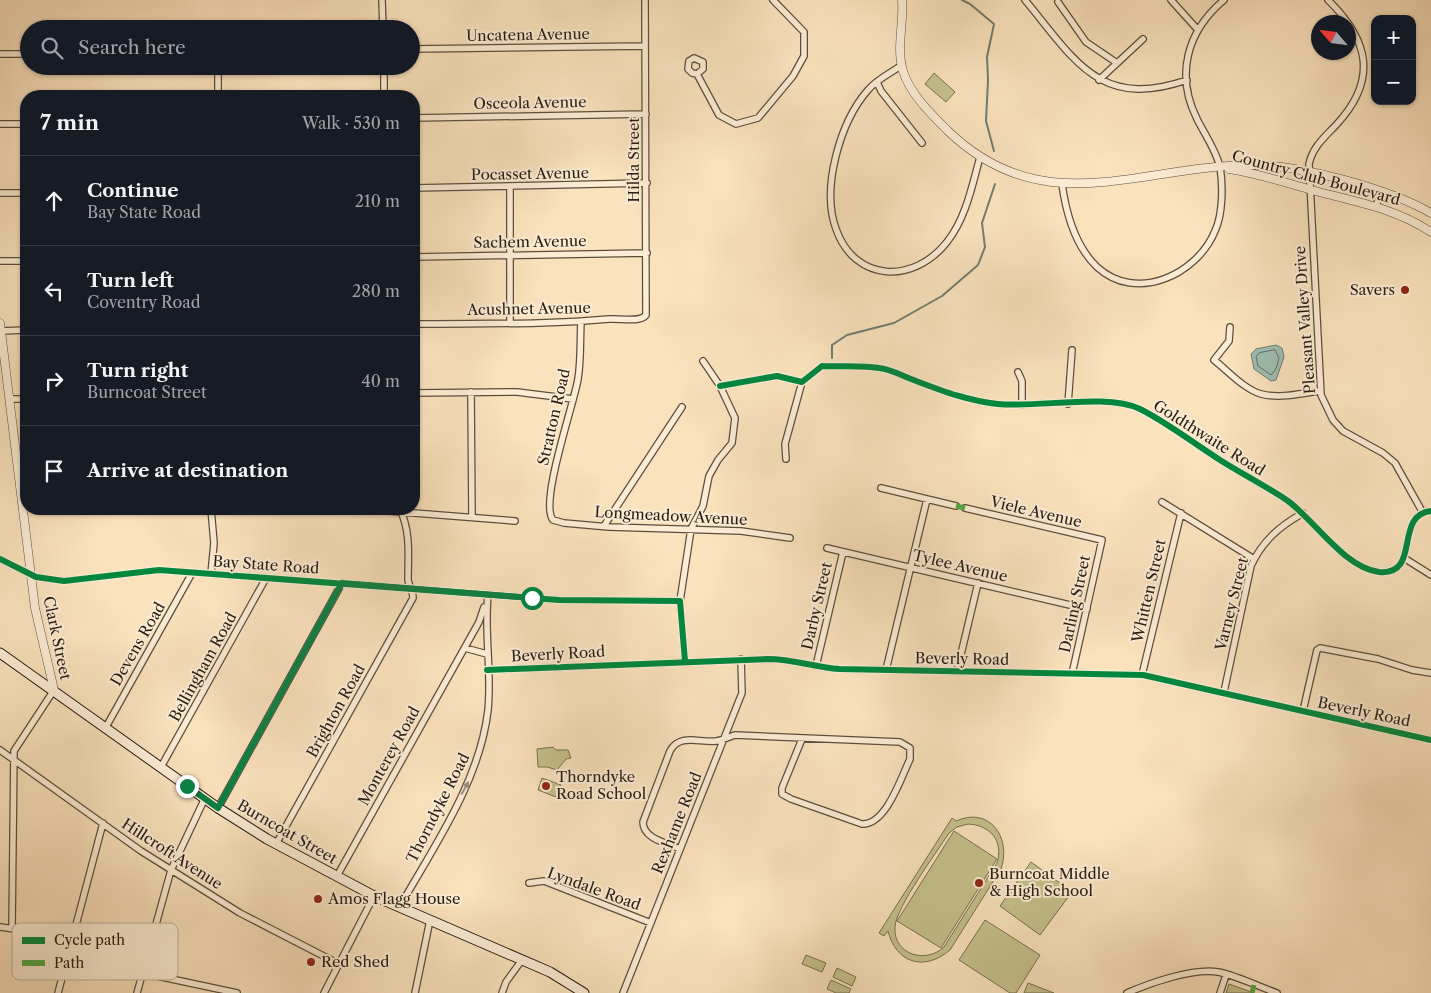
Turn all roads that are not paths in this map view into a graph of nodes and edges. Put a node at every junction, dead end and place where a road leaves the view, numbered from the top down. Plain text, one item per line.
1 (382, 0) edge
2 (645, 0) edge
3 (773, 0) edge
4 (902, 0) edge
5 (1025, 0) edge
6 (1171, 0) edge
7 (1224, 0) edge
8 (1328, 0) edge
9 (1058, 2) dead end
10 (383, 20) edge
11 (1198, 30) junction
12 (1143, 39) dead end
13 (645, 46) junction
14 (420, 49) edge
15 (0, 54) edge
16 (20, 54) edge
17 (1117, 63) junction
18 (902, 65) junction
19 (697, 74) dead end
20 (218, 75) edge
21 (384, 75) edge
22 (1099, 80) junction
23 (1187, 80) junction
24 (877, 82) junction
25 (218, 90) edge
26 (384, 90) edge
27 (646, 114) junction
28 (420, 118) edge
29 (0, 124) edge
30 (20, 124) edge
31 (922, 143) dead end
32 (980, 157) junction
33 (1220, 167) junction
34 (1309, 172) junction
35 (646, 183) junction
36 (1062, 184) junction
37 (510, 187) junction
38 (420, 188) edge
39 (1310, 189) junction
40 (1381, 192) junction
41 (0, 193) edge
42 (20, 193) edge
43 (1376, 206) junction
44 (1431, 213) edge
45 (1431, 232) edge
46 (647, 253) junction
47 (510, 255) junction
48 (420, 257) edge
49 (0, 261) edge
50 (20, 261) edge
51 (644, 318) joint
52 (510, 322) junction
53 (581, 322) junction
54 (420, 324) edge
55 (0, 327) edge
56 (1230, 327) dead end
57 (20, 329) edge
58 (1072, 350) dead end
59 (703, 361) dead end
60 (3, 365) edge
61 (1018, 372) dead end
62 (802, 382) junction
63 (720, 386) junction
64 (1320, 391) junction
65 (471, 392) junction
66 (420, 393) edge
67 (9, 399) junction
68 (20, 399) edge
69 (573, 399) junction
70 (1068, 404) junction
71 (1022, 405) junction
72 (682, 408) dead end
73 (786, 459) dead end
74 (20, 476) edge
75 (881, 488) dead end
76 (927, 499) junction
77 (1162, 502) dead end
78 (956, 506) dead end
79 (965, 508) dead end
80 (1431, 511) edge
81 (420, 512) edge
82 (1181, 513) junction
83 (1304, 513) junction
84 (1422, 513) junction
85 (25, 515) edge
86 (212, 515) edge
87 (402, 515) edge
88 (472, 517) junction
89 (551, 517) joint
90 (515, 521) dead end
91 (604, 526) junction
92 (690, 529) junction
93 (790, 538) dead end
94 (1102, 540) joint
95 (826, 548) dead end
96 (843, 552) junction
97 (1404, 558) junction
98 (0, 559) edge
99 (1254, 559) junction
100 (911, 567) junction
101 (192, 573) junction
102 (211, 574) junction
103 (30, 575) junction
104 (1431, 575) edge
105 (266, 578) junction
106 (342, 583) junction
107 (978, 583) junction
108 (413, 589) junction
109 (488, 595) junction
110 (680, 601) junction
111 (1087, 609) junction
112 (465, 648) junction
113 (0, 653) edge
114 (487, 654) junction
115 (741, 659) junction
116 (685, 661) junction
117 (816, 666) junction
118 (488, 670) junction
119 (886, 670) junction
120 (956, 671) junction
121 (1431, 673) edge
122 (1072, 674) junction
123 (1142, 676) junction
124 (54, 690) junction
125 (1224, 692) junction
126 (1304, 711) junction
127 (106, 727) junction
128 (725, 738) junction
129 (802, 739) junction
130 (1431, 740) edge
131 (0, 750) edge
132 (15, 760) junction
133 (162, 767) junction
134 (204, 798) junction
135 (218, 808) junction
136 (103, 823) junction
137 (276, 844) junction
138 (680, 849) junction
139 (172, 870) junction
140 (337, 876) junction
141 (529, 883) dead end
142 (374, 896) junction
143 (399, 908) junction
144 (430, 920) junction
145 (12, 923) edge
146 (77, 923) edge
147 (157, 923) edge
148 (651, 923) junction
149 (0, 927) edge
150 (12, 929) edge
151 (522, 960) junction
152 (339, 964) junction
153 (1226, 975) junction
154 (61, 980) edge
155 (141, 980) edge
156 (176, 980) edge
157 (58, 993) edge
158 (136, 993) edge
159 (236, 993) edge
160 (324, 993) edge
161 (415, 993) edge
162 (502, 993) edge
163 (584, 993) edge
164 (623, 993) edge
165 (1127, 993) edge
166 (1220, 993) edge
167 (1277, 993) edge

1 - 10 street
2 - 13 street, Hilda Street
3 - 19 street
4 - 18 street, Country Club Boulevard
5 - 22 street
6 - 11 street
7 - 11 street
8 - 34 street, Pleasant Valley Drive
9 - 17 street
11 - 23 street
12 - 17 street
13 - 14 street, Uncatena Avenue
13 - 27 street, Hilda Street
15 - 16 street
17 - 22 street
18 - 24 street
18 - 32 street, Country Club Boulevard
20 - 25 street
21 - 26 street
22 - 23 street
23 - 33 street
24 - 31 street
24 - 32 street
27 - 28 street, Osceola Avenue
27 - 35 street, Hilda Street
29 - 30 street
32 - 36 street, Country Club Boulevard
33 - 34 street, Country Club Boulevard
33 - 36 street, Country Club Boulevard
33 - 36 street
33 - 39 street, Country Club Boulevard
34 - 39 street, Pleasant Valley Drive
34 - 40 street, Country Club Boulevard
35 - 37 street, Pocasset Avenue
35 - 46 street, Hilda Street
37 - 38 street, Pocasset Avenue
37 - 47 street
39 - 43 street, Country Club Boulevard
39 - 64 street, Pleasant Valley Drive
40 - 43 street
40 - 44 street, Country Club Boulevard
41 - 42 street
43 - 45 street, Country Club Boulevard
46 - 47 street, Sachem Avenue
46 - 51 street, Hilda Street
47 - 48 street, Sachem Avenue
47 - 52 street
49 - 50 street
51 - 53 street, Acushnet Avenue
52 - 53 street, Acushnet Avenue
52 - 54 street, Acushnet Avenue
53 - 69 street, Stratton Road
55 - 57 street
55 - 60 street, Clark Street
56 - 64 street
58 - 70 street
59 - 63 street
60 - 67 street, Clark Street
61 - 71 street
62 - 63 street
62 - 71 street, Goldthwaite Road
62 - 73 street
63 - 92 street
64 - 84 street, Pleasant Valley Drive
65 - 66 street
65 - 69 street
65 - 88 street
67 - 68 street
67 - 74 street, Clark Street
69 - 89 street, Stratton Road
70 - 71 street, Goldthwaite Road
70 - 83 street, Goldthwaite Road
72 - 91 street
75 - 76 street
76 - 78 street
76 - 100 street
77 - 82 street
79 - 94 street, Viele Avenue
80 - 84 street
81 - 88 street
82 - 99 street
82 - 123 street, Whitten Street
83 - 97 street, Goldthwaite Road
83 - 99 street, Varney Street
84 - 97 street
85 - 103 street, Clark Street
86 - 102 street
87 - 108 street
88 - 90 street
89 - 91 street, Longmeadow Avenue
91 - 92 street, Longmeadow Avenue
92 - 93 street, Longmeadow Avenue
92 - 110 street
94 - 111 street, Darling Street
95 - 96 street, Tylee Avenue
96 - 100 street, Tylee Avenue
96 - 117 street, Darby Street
97 - 104 street
98 - 103 street, Bay State Road
99 - 125 street, Varney Street
100 - 107 street, Tylee Avenue
100 - 119 street
101 - 102 street, Bay State Road
101 - 103 street, Bay State Road
101 - 127 street, Devens Road
102 - 105 street, Bay State Road
103 - 124 street, Clark Street
105 - 106 street, Bay State Road
105 - 133 street, Bellingham Road
106 - 108 street, Bay State Road
106 - 135 street
107 - 111 street, Tylee Avenue
107 - 120 street
108 - 109 street, Bay State Road
108 - 137 street, Brighton Road
109 - 110 street, Bay State Road
109 - 112 street, Monterey Road
109 - 114 street, Thorndyke Road
110 - 116 street
111 - 122 street, Darling Street
112 - 114 street
112 - 140 street, Monterey Road
113 - 124 main road, Burncoat Street
114 - 118 street, Thorndyke Road
115 - 116 street, Beverly Road
115 - 117 street, Beverly Road
115 - 128 street, Rexhame Road
116 - 118 street, Beverly Road
117 - 119 street, Beverly Road
143 -> 118 street, Thorndyke Road
119 - 120 street, Beverly Road
120 - 122 street, Beverly Road
121 - 126 street
122 - 123 street, Beverly Road
123 - 125 street, Beverly Road
124 - 127 main road, Burncoat Street
124 - 132 street
125 - 126 street, Beverly Road
126 - 130 street, Beverly Road
127 - 133 main road, Burncoat Street
128 - 129 street
128 - 138 street, Rexhame Road
128 - 138 street
129 - 129 street
131 - 132 street, Hillcroft Avenue
132 - 136 street, Hillcroft Avenue
132 - 145 street
133 - 134 main road, Burncoat Street
134 - 135 main road, Burncoat Street
134 - 139 street
135 - 137 main road, Burncoat Street
136 - 139 street, Hillcroft Avenue
136 - 146 street
137 - 140 main road, Burncoat Street
138 - 148 street, Rexhame Road
139 - 147 street
139 - 152 street, Hillcroft Avenue
140 - 142 main road, Burncoat Street
141 - 148 street, Lyndale Road
142 - 143 main road, Burncoat Street
142 - 152 street
143 - 144 main road, Burncoat Street
144 - 151 main road, Burncoat Street
144 - 161 street
148 - 164 street, Rexhame Road
149 - 150 street
151 - 162 street
151 - 163 main road, Burncoat Street
152 - 160 street
153 - 165 street
153 - 166 street
153 - 167 street
154 - 157 street
155 - 158 street
156 - 159 street

